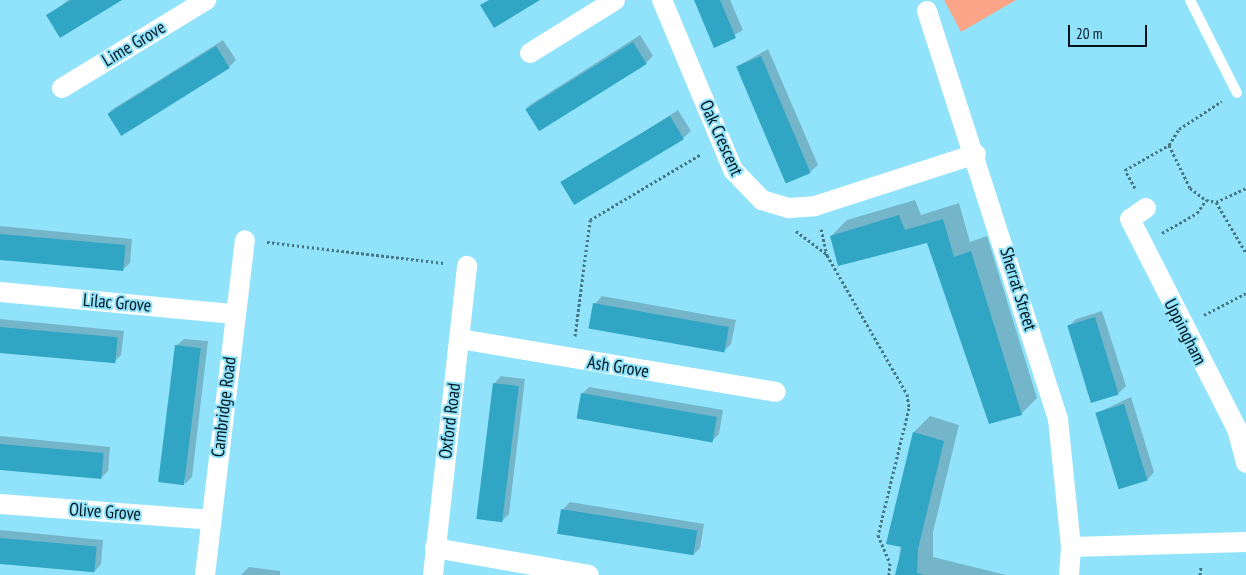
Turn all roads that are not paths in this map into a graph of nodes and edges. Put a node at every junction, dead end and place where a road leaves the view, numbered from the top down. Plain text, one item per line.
1 (206, 0) edge
2 (615, 0) edge
3 (662, 0) edge
4 (1190, 0) edge
5 (927, 11) dead end
6 (530, 53) dead end
7 (62, 88) dead end
8 (1237, 93) road end
9 (976, 154) junction
10 (1146, 208) road end
11 (245, 240) road end
12 (467, 266) road end
13 (0, 292) edge
14 (234, 314) junction
15 (460, 339) junction
16 (776, 392) dead end
17 (1246, 463) edge
18 (0, 504) edge
19 (211, 520) junction
20 (1246, 542) edge
21 (1071, 547) junction
22 (435, 548) junction
23 (205, 575) edge
24 (433, 575) edge
25 (589, 575) edge
26 (1069, 575) edge

1 - 7 street, Lime Grove
2 - 6 street
3 - 9 street, Oak Crescent
4 - 8 lane
5 - 9 street, Sherrat Street
9 - 21 street, Sherrat Street
10 - 17 street, Uppingham
11 - 14 street, Cambridge Road
12 - 15 street, Oxford Road
13 - 14 street, Lilac Grove
14 - 19 street, Cambridge Road
15 - 16 street, Ash Grove
15 - 22 street, Oxford Road
18 - 19 street, Olive Grove
19 - 23 street, Cambridge Road
20 - 21 street
21 - 26 street, Sherrat Street
22 - 24 street, Oxford Road
22 - 25 street

